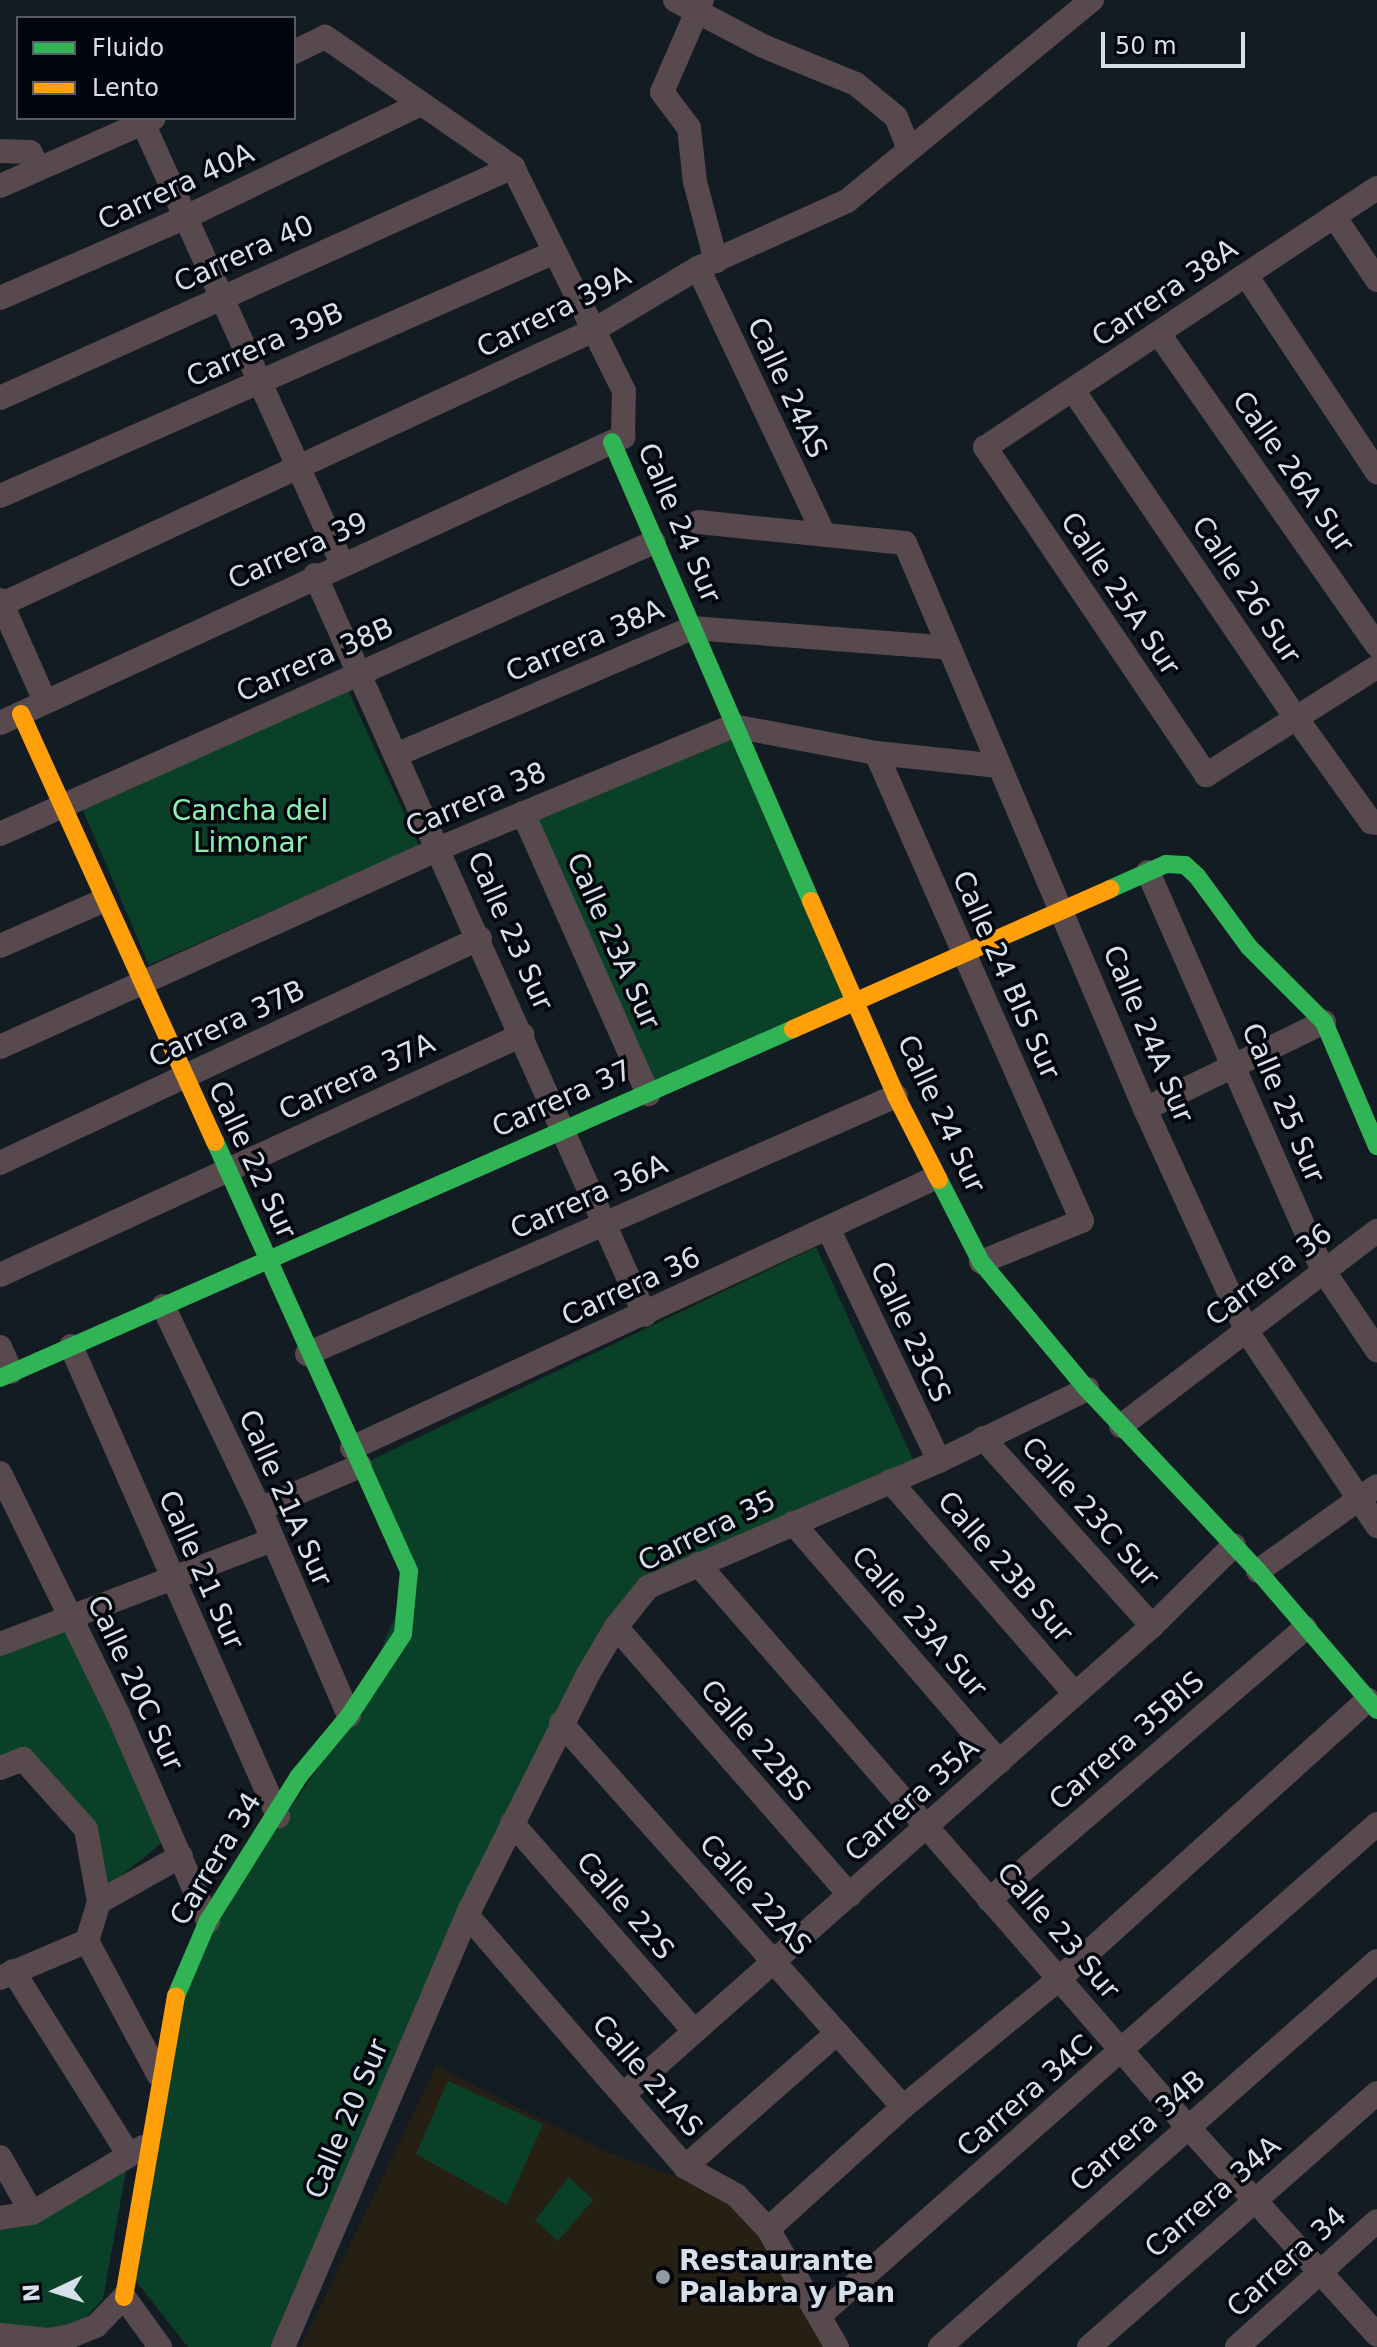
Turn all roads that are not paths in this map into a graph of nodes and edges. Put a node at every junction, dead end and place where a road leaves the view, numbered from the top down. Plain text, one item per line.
1 (675, 0) edge
2 (1092, 0) edge
3 (700, 8) edge
4 (296, 51) edge
5 (419, 105) junction
6 (149, 121) edge
7 (909, 150) junction
8 (0, 151) edge
9 (513, 167) junction
10 (39, 169) junction
11 (0, 186) edge
12 (1377, 188) edge
13 (1334, 216) junction
14 (186, 217) junction
15 (555, 252) junction
16 (707, 264) junction
17 (1246, 275) junction
18 (1377, 280) edge
19 (223, 296) junction
20 (0, 298) edge
21 (594, 330) junction
22 (1159, 334) junction
23 (261, 379) junction
24 (1073, 390) junction
25 (0, 398) edge
26 (617, 439) junction
27 (985, 447) joint
28 (301, 469) junction
29 (1377, 472) edge
30 (0, 496) edge
31 (698, 522) dead end
32 (823, 533) junction
33 (654, 542) junction
34 (342, 564) junction
35 (315, 575) junction
36 (1, 603) edge
37 (692, 628) junction
38 (1377, 645) edge
39 (949, 648) junction
40 (1377, 667) edge
41 (360, 673) junction
42 (45, 701) junction
43 (10, 718) edge
44 (1297, 719) junction
45 (733, 726) junction
46 (876, 753) junction
47 (398, 754) junction
48 (999, 766) junction
49 (61, 806) junction
50 (523, 813) junction
51 (1374, 822) edge
52 (0, 834) edge
53 (440, 848) junction
54 (1148, 872) junction
55 (102, 901) junction
56 (1064, 909) junction
57 (480, 938) junction
58 (0, 946) edge
59 (963, 953) junction
60 (137, 982) junction
61 (857, 1000) junction
62 (1324, 1022) junction
63 (522, 1035) junction
64 (0, 1047) edge
65 (1235, 1066) junction
66 (182, 1078) junction
67 (648, 1094) junction
68 (896, 1096) junction
69 (1145, 1109) junction
70 (564, 1130) junction
71 (1377, 1146) edge
72 (0, 1163) edge
73 (225, 1172) junction
74 (935, 1178) junction
75 (605, 1222) junction
76 (828, 1228) junction
77 (1377, 1231) edge
78 (266, 1262) junction
79 (981, 1262) junction
80 (1323, 1270) junction
81 (0, 1275) edge
82 (163, 1306) junction
83 (645, 1315) junction
84 (1246, 1330) junction
85 (71, 1346) junction
86 (0, 1347) edge
87 (1377, 1350) edge
88 (307, 1354) junction
89 (6, 1375) edge
90 (1087, 1389) junction
91 (1121, 1426) junction
92 (983, 1438) junction
93 (356, 1457) junction
94 (939, 1461) junction
95 (0, 1473) edge
96 (890, 1481) junction
97 (1368, 1493) edge
98 (260, 1509) junction
99 (793, 1523) junction
100 (1377, 1526) edge
101 (273, 1540) junction
102 (1234, 1545) junction
103 (698, 1564) junction
104 (1258, 1571) junction
105 (172, 1580) junction
106 (72, 1620) junction
107 (1152, 1626) junction
108 (616, 1627) junction
109 (1305, 1628) junction
110 (403, 1634) joint
111 (0, 1644) edge
112 (1074, 1693) junction
113 (1372, 1705) edge
114 (349, 1716) junction
115 (561, 1723) junction
116 (999, 1762) junction
117 (0, 1768) edge
118 (278, 1816) junction
119 (512, 1823) junction
120 (1377, 1824) edge
121 (927, 1827) junction
122 (181, 1856) junction
123 (850, 1895) junction
124 (989, 1900) junction
125 (99, 1902) junction
126 (467, 1915) junction
127 (208, 1921) junction
128 (87, 1941) junction
129 (774, 1960) junction
130 (1377, 1961) edge
131 (7, 1974) edge
132 (1060, 1978) junction
133 (693, 2030) junction
134 (837, 2033) junction
135 (1122, 2050) junction
136 (158, 2074) junction
137 (1377, 2093) edge
138 (624, 2094) junction
139 (903, 2107) junction
140 (1188, 2127) junction
141 (137, 2150) junction
142 (0, 2157) edge
143 (685, 2167) junction
144 (1256, 2198) junction
145 (32, 2213) junction
146 (0, 2218) edge
147 (1377, 2221) edge
148 (768, 2229) junction
149 (1319, 2268) junction
150 (124, 2297) junction
151 (819, 2316) junction
152 (0, 2335) edge
153 (1377, 2335) edge
154 (160, 2347) edge
155 (283, 2347) edge
156 (837, 2347) edge
157 (940, 2347) edge
158 (1089, 2347) edge
159 (1237, 2347) edge

1 - 3 street
2 - 7 street, Carrera 39A
3 - 7 street
3 - 16 street, Calle 24AS
4 - 5 street
5 - 9 street
5 - 14 street, Carrera 40A
6 - 10 street
6 - 14 street
7 - 16 street, Carrera 39A
8 - 10 street
9 - 15 street, Calle 24 Sur
9 - 19 street, Carrera 40
10 - 11 street
12 - 13 street, Carrera 38A
13 - 17 street, Carrera 38A
13 - 18 street
14 - 19 street
14 - 20 street, Carrera 40A
15 - 21 street, Calle 24 Sur
15 - 23 street, Carrera 39B
16 - 21 street, Carrera 39A
16 - 32 street, Calle 24AS
17 - 22 street, Carrera 38A
17 - 29 street
19 - 23 street
19 - 25 street, Carrera 40
21 - 26 street, Calle 24 Sur
21 - 28 street, Carrera 39A
22 - 24 street, Carrera 38A
22 - 38 street, Calle 26A Sur
23 - 28 street
23 - 30 street, Carrera 39B
24 - 27 street, Carrera 38A
24 - 44 street, Calle 26 Sur
26 - 33 street, Calle 24 Sur
26 - 34 street, Carrera 39
27 - 44 street, Calle 25A Sur
28 - 34 street
28 - 36 street, Carrera 39A
31 - 32 street
32 - 39 street, Calle 24A Sur
33 - 37 street, Calle 24 Sur
33 - 41 street, Carrera 38B
34 - 35 street, Carrera 39
35 - 41 street, Calle 23 Sur
35 - 42 street, Carrera 39
36 - 42 street
37 - 39 street, Carrera 38A
37 - 45 street, Calle 24 Sur
37 - 47 street, Carrera 38A
39 - 48 street, Calle 24A Sur
40 - 44 street
41 - 47 street, Calle 23 Sur
41 - 49 street, Carrera 38B
42 - 43 street, Carrera 39
43 - 49 street, Calle 22 Sur
44 - 51 street, Calle 26 Sur
45 - 46 street
45 - 50 street, Carrera 38
45 - 61 street, Calle 24 Sur
46 - 48 street
46 - 59 street, Calle 24 BIS Sur
47 - 53 street, Calle 23 Sur
48 - 56 street, Calle 24A Sur
49 - 52 street, Carrera 38B
49 - 55 street, Calle 22 Sur
50 - 53 street, Carrera 38
50 - 67 street, Calle 23A Sur
53 - 57 street, Calle 23 Sur
53 - 60 street, Carrera 38
54 - 56 street, Carrera 37
54 - 62 street, Carrera 37
54 - 65 street, Calle 25 Sur
55 - 58 street
55 - 60 street, Calle 22 Sur
56 - 59 street, Carrera 37
56 - 69 street, Calle 24A Sur
57 - 63 street, Calle 23 Sur
57 - 66 street, Carrera 37B
59 - 61 street, Carrera 37
59 - 79 street, Calle 24 BIS Sur
60 - 64 street, Carrera 38
60 - 66 street, Calle 22 Sur
61 - 67 street, Carrera 37
61 - 68 street, Calle 24 Sur
62 - 65 street
62 - 71 street
63 - 70 street, Calle 23 Sur
63 - 73 street, Carrera 37A
65 - 69 street
65 - 80 street, Calle 25 Sur
66 - 72 street, Carrera 37B
66 - 73 street, Calle 22 Sur
67 - 70 street, Carrera 37
68 - 74 street, Calle 24 Sur
68 - 75 street, Carrera 36A
69 - 84 street, Calle 24A Sur
70 - 75 street, Calle 23 Sur
70 - 78 street, Carrera 37
73 - 78 street, Calle 22 Sur
73 - 81 street, Carrera 37A
74 - 76 street, Carrera 36
74 - 79 street, Calle 24 Sur
75 - 83 street, Calle 23 Sur
75 - 88 street, Carrera 36A
76 - 83 street, Carrera 36
76 - 94 street, Calle 23CS
77 - 80 street, Carrera 36
78 - 82 street, Carrera 37
78 - 88 street, Calle 22 Sur
79 - 90 street, Calle 24 Sur
80 - 84 street, Carrera 36
80 - 87 street, Calle 25 Sur
82 - 85 street, Carrera 37
82 - 98 street, Calle 21A Sur
83 - 93 street, Carrera 36
84 - 91 street, Carrera 36
84 - 97 street, Calle 24A Sur
85 - 89 street, Carrera 37
85 - 105 street, Calle 21 Sur
86 - 89 street
88 - 93 street, Calle 22 Sur
90 - 91 street, Calle 24 Sur
90 - 92 street, Carrera 35
91 - 102 street, Calle 24 Sur
92 - 94 street, Carrera 35
92 - 107 street, Calle 23C Sur
93 - 98 street, Carrera 36
93 - 110 street, Calle 22 Sur
94 - 96 street, Carrera 35
95 - 106 street, Calle 20C Sur
96 - 99 street, Carrera 35
96 - 112 street, Calle 23B Sur
97 - 100 street, Calle 24A Sur
97 - 104 street
98 - 101 street, Calle 21A Sur
99 - 103 street, Carrera 35
99 - 116 street, Calle 23A Sur
101 - 105 street
101 - 114 street, Calle 21A Sur
102 - 104 street, Calle 24 Sur
102 - 107 street, Carrera 35A
103 - 108 street, Carrera 35
103 - 121 street, Calle 23 Sur
104 - 109 street, Calle 24 Sur
105 - 106 street
105 - 118 street, Calle 21 Sur
106 - 111 street
106 - 122 street, Calle 20C Sur
107 - 112 street, Carrera 35A
108 - 115 street, Carrera 35
108 - 123 street, Calle 22BS
109 - 113 street, Calle 24 Sur
109 - 124 street, Carrera 35BIS
110 - 114 street, Carrera 34
112 - 116 street, Carrera 35A
113 - 132 street
114 - 118 street, Carrera 34
115 - 119 street, Carrera 35
115 - 129 street, Calle 22AS
116 - 121 street, Carrera 35A
117 - 125 street
118 - 127 street, Carrera 34
119 - 126 street, Carrera 35
119 - 133 street, Calle 22S
120 - 135 street, Carrera 34C
121 - 123 street, Carrera 35A
121 - 124 street, Calle 23 Sur
122 - 125 street
122 - 127 street, Calle 20C Sur
123 - 129 street, Carrera 35A
124 - 132 street, Calle 23 Sur
125 - 128 street
126 - 138 street, Calle 21AS
126 - 155 street, Calle 20 Sur
127 - 136 street, Carrera 34
128 - 131 street
128 - 136 street
129 - 133 street, Carrera 35A
129 - 134 street, Calle 22AS
130 - 140 street, Carrera 34B
131 - 141 street
132 - 135 street, Calle 23 Sur
132 - 139 street
133 - 138 street, Carrera 35A
134 - 139 street, Calle 22AS
134 - 143 street
135 - 140 street, Calle 23 Sur
135 - 151 street, Carrera 34C
136 - 141 street, Carrera 34
137 - 144 street, Carrera 34A
138 - 143 street, Calle 21AS
139 - 148 street
140 - 144 street, Calle 23 Sur
140 - 157 street, Carrera 34B
141 - 145 street
141 - 150 street, Carrera 34
142 - 145 street
143 - 148 street, Calle 21AS
144 - 149 street, Calle 23 Sur
144 - 158 street, Carrera 34A
145 - 146 street
147 - 149 street, Carrera 34
148 - 151 street, Calle 21AS
149 - 153 street, Calle 23 Sur
149 - 159 street, Carrera 34
150 - 152 street
150 - 154 street
151 - 156 street, Calle 21AS

